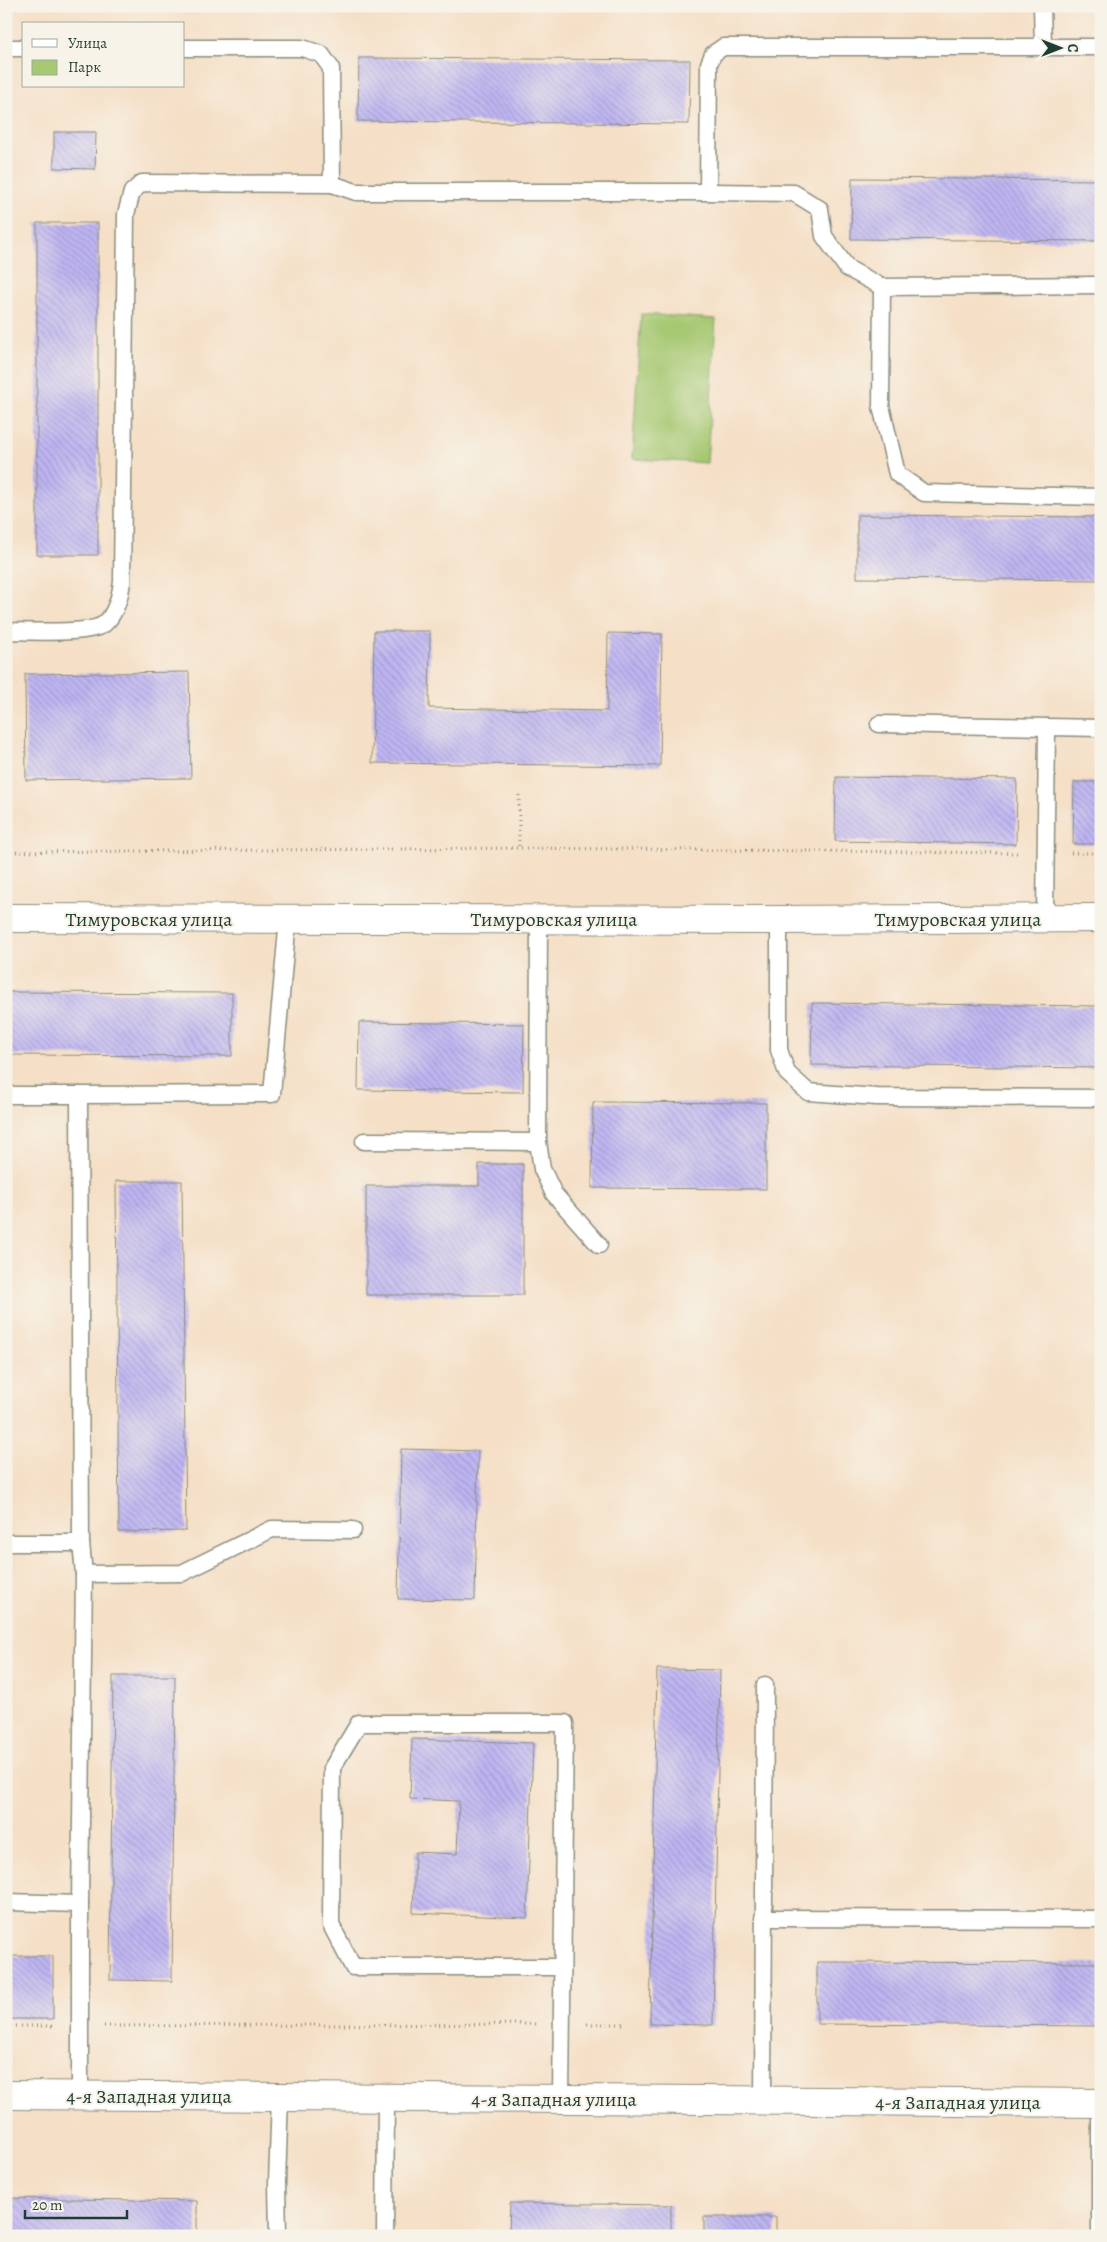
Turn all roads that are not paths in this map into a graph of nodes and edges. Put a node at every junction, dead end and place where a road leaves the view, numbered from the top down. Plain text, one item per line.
1 (1042, 6) edge
2 (1043, 46) junction
3 (1101, 46) edge
4 (6, 48) edge
5 (22, 48) edge
6 (185, 48) edge
7 (332, 184) junction
8 (708, 192) junction
9 (1101, 285) edge
10 (882, 287) junction
11 (1101, 497) edge
12 (6, 631) edge
13 (879, 724) dead end
14 (1047, 727) junction
15 (1101, 728) edge
16 (6, 918) edge
17 (1044, 918) junction
18 (1101, 918) edge
19 (288, 919) junction
20 (539, 920) junction
21 (779, 920) junction
22 (6, 1095) edge
23 (79, 1095) junction
24 (1101, 1098) edge
25 (364, 1141) dead end
26 (538, 1142) junction
27 (599, 1245) dead end
28 (353, 1530) dead end
29 (6, 1543) edge
30 (81, 1543) junction
31 (84, 1574) junction
32 (765, 1685) dead end
33 (6, 1902) edge
34 (80, 1904) junction
35 (763, 1918) junction
36 (1101, 1919) edge
37 (562, 1967) junction
38 (6, 2095) edge
39 (80, 2095) junction
40 (280, 2097) junction
41 (386, 2098) junction
42 (561, 2099) junction
43 (763, 2100) junction
44 (1100, 2103) edge
45 (1100, 2188) edge
46 (278, 2236) edge
47 (385, 2236) edge
48 (1100, 2236) edge

1 - 2 lane
2 - 3 lane
2 - 8 lane
4 - 5 lane
6 - 7 lane
7 - 8 lane
7 - 12 lane
8 - 10 lane
9 - 10 lane
10 - 11 lane
13 - 14 lane
14 - 15 lane
14 - 17 lane
16 - 19 street, Тимуровская улица
17 - 18 street, Тимуровская улица
17 - 21 street, Тимуровская улица
19 - 20 street, Тимуровская улица
19 - 23 lane
20 - 21 street, Тимуровская улица
20 - 26 lane
21 - 24 lane
22 - 23 lane
23 - 30 lane
25 - 26 lane
26 - 27 lane
28 - 31 lane
29 - 30 lane
30 - 31 lane
31 - 34 lane
32 - 35 lane
33 - 34 lane
34 - 39 lane
35 - 36 lane
35 - 43 lane
37 - 37 lane
37 - 42 lane
38 - 39 street, 4-я Западная улица
39 - 40 street, 4-я Западная улица
40 - 41 street, 4-я Западная улица
40 - 46 lane
41 - 42 street, 4-я Западная улица
41 - 47 lane
42 - 43 street, 4-я Западная улица
43 - 44 street, 4-я Западная улица
44 - 45 lane
45 - 48 lane

